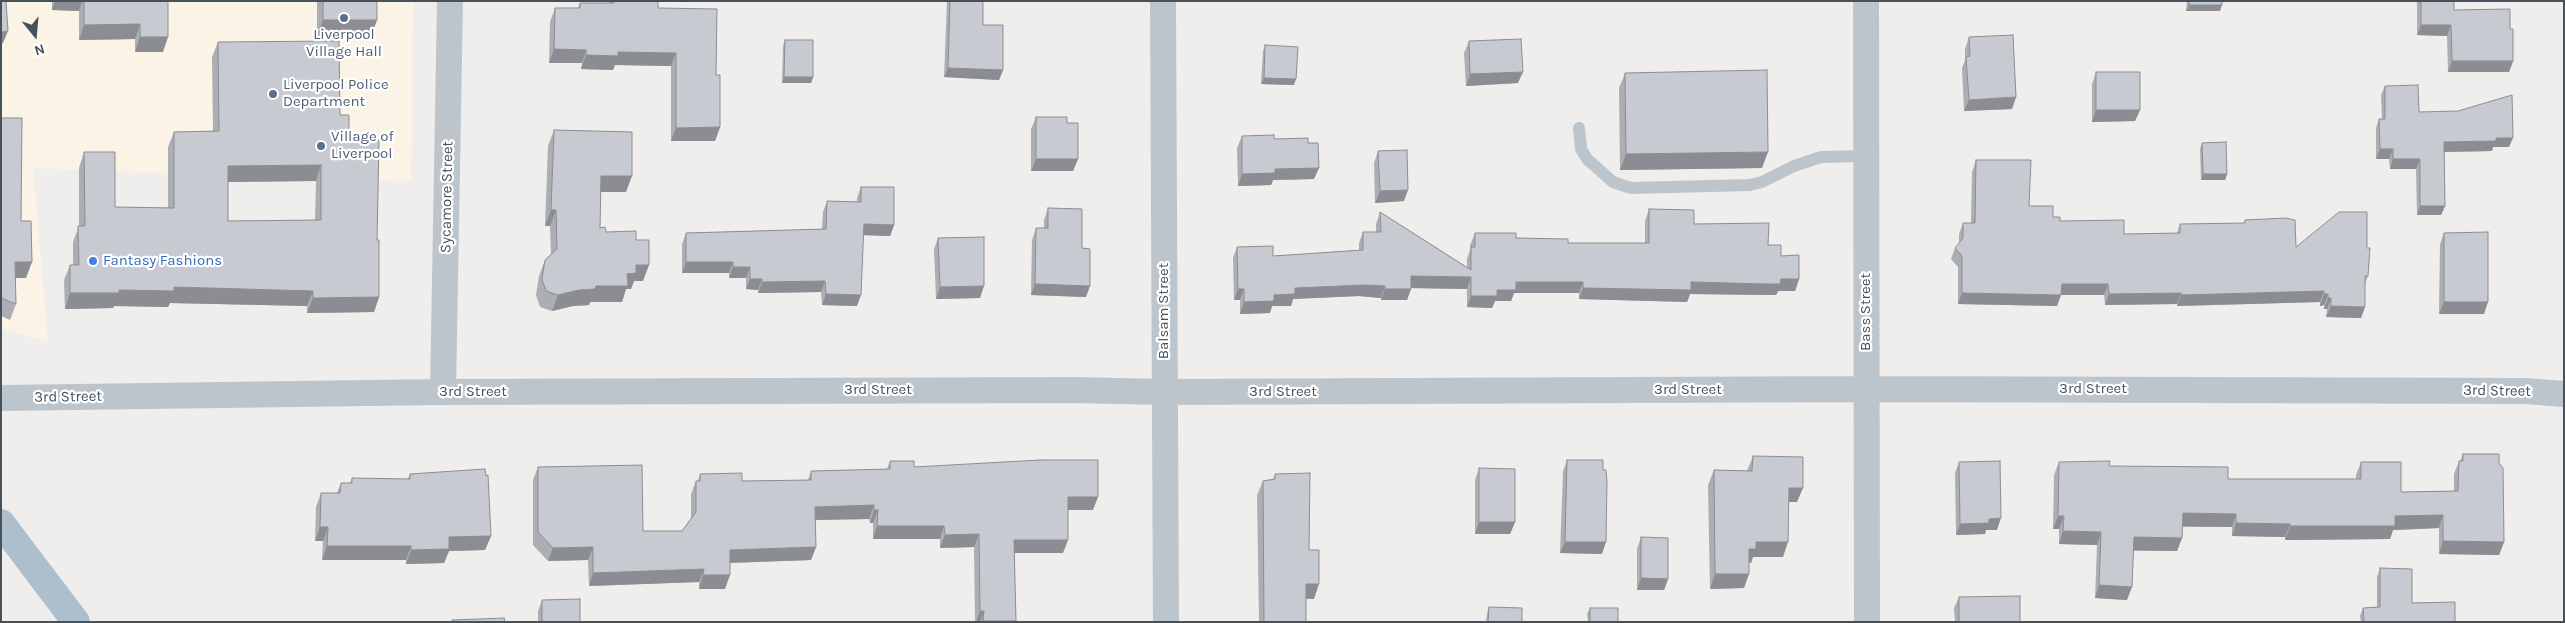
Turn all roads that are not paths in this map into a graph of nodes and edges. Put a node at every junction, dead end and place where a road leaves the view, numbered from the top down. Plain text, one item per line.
1 (450, 1) edge
2 (1163, 1) edge
3 (1866, 1) edge
4 (1579, 128) dead end
5 (1866, 156) junction
6 (1867, 389) junction
7 (443, 392) junction
8 (1165, 392) junction
9 (2564, 394) edge
10 (1, 398) edge
11 (1, 523) edge
12 (76, 622) edge
13 (1166, 622) edge
14 (1867, 622) edge

1 - 7 street, Sycamore Street
2 - 8 street, Balsam Street
3 - 5 street, Bass Street
4 - 5 lane
5 - 6 street, Bass Street
6 - 8 street, 3rd Street
6 - 9 street, 3rd Street
6 - 14 street, Bass Street
7 - 8 street, 3rd Street
7 - 10 street, 3rd Street
8 - 13 street, Balsam Street
11 - 12 main road

